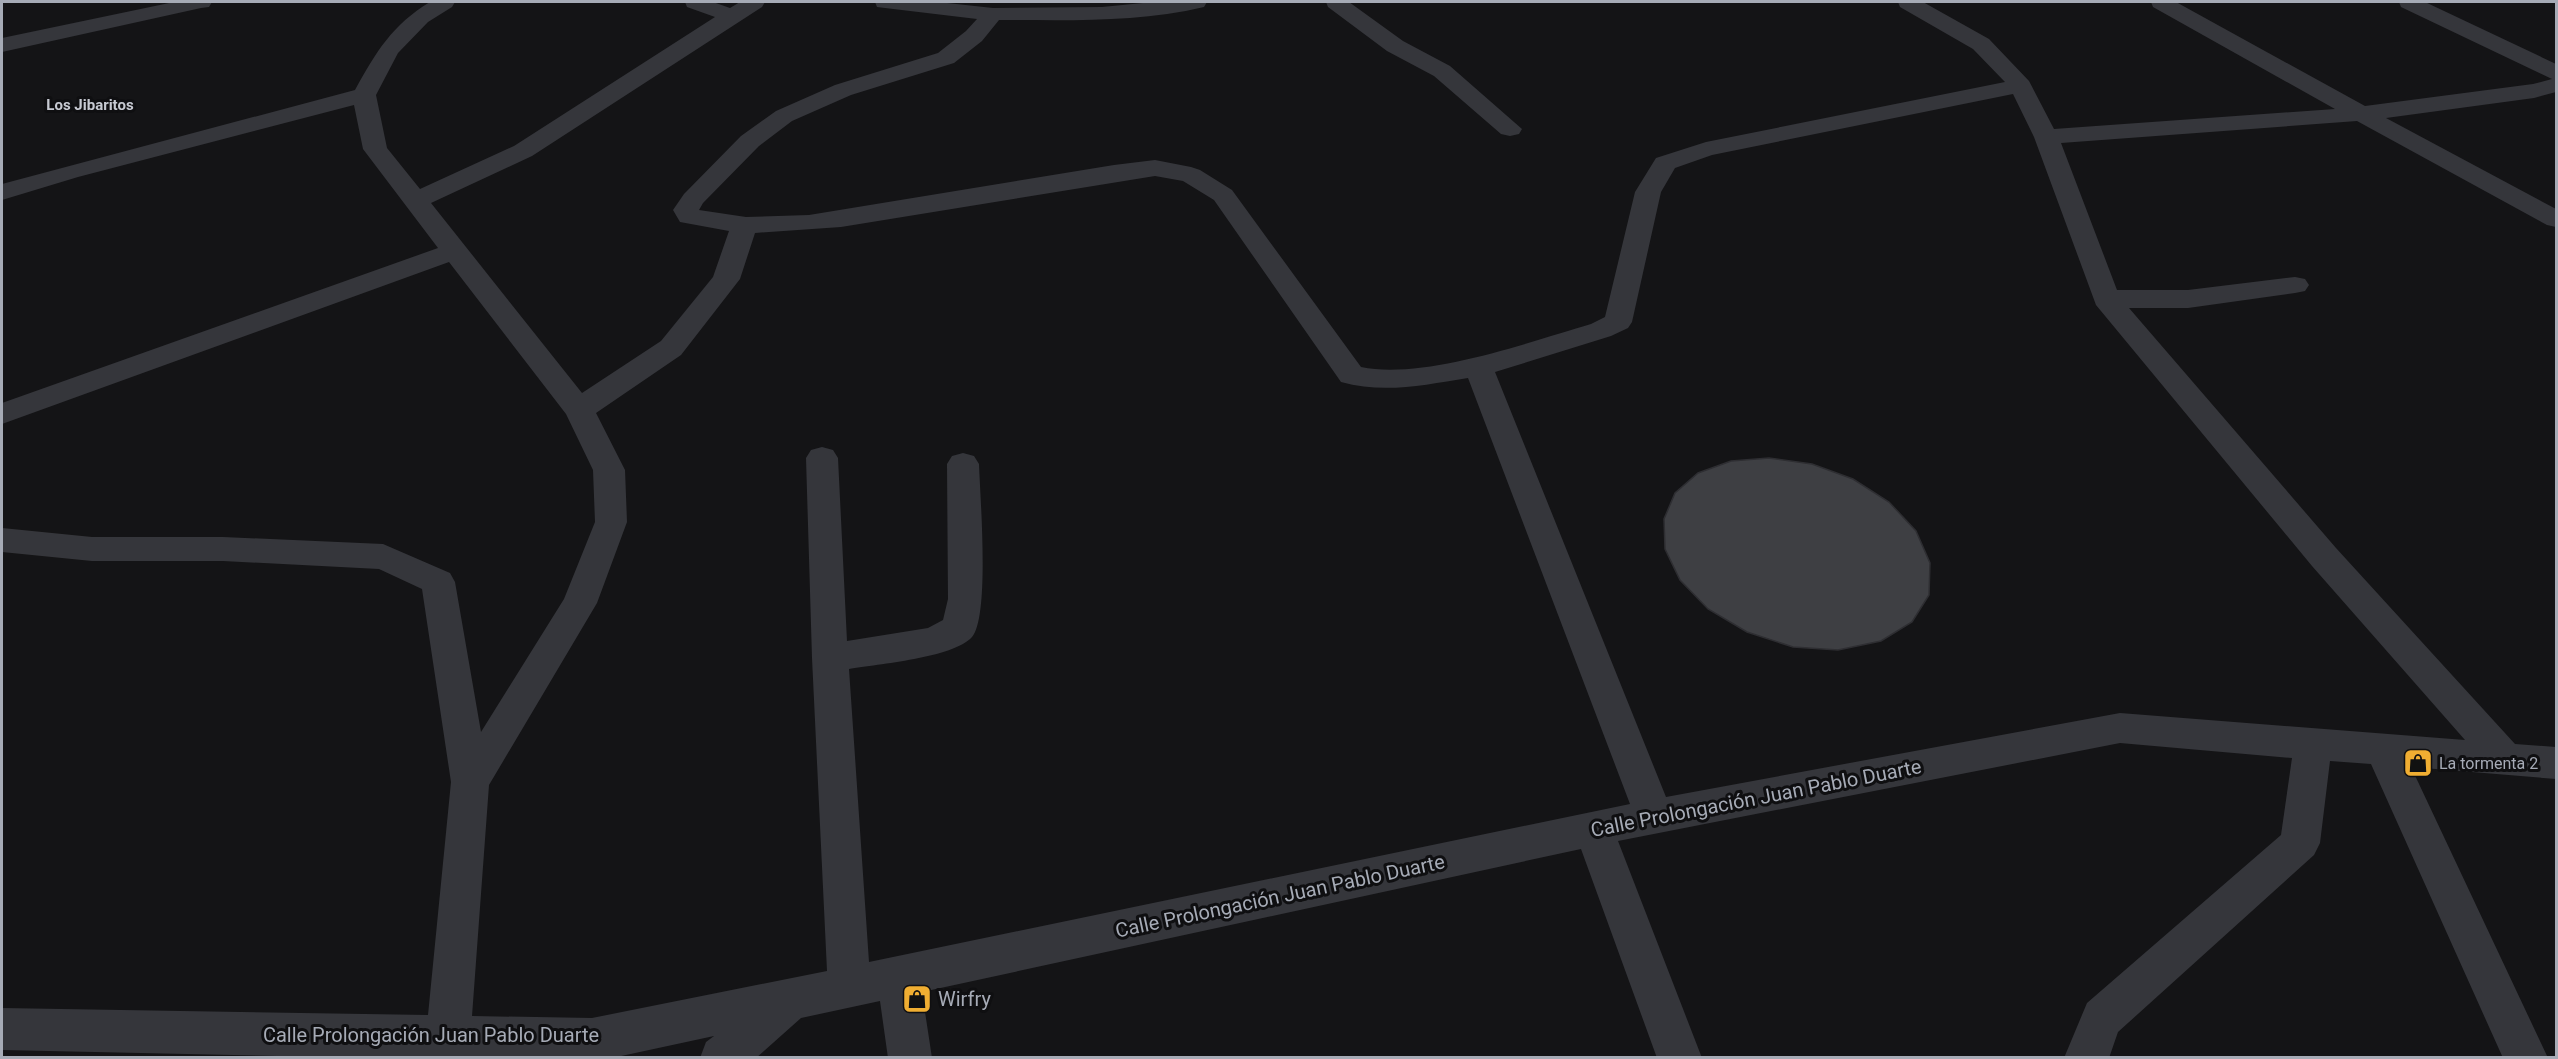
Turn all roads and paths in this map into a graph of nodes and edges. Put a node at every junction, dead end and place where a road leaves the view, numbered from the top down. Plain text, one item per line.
1 (201, 2) edge
2 (444, 2) edge
3 (695, 2) edge
4 (754, 2) edge
5 (885, 2) edge
6 (1196, 2) edge
7 (1336, 2) edge
8 (1908, 2) edge
9 (2161, 2) edge
10 (2409, 2) edge
11 (982, 9) edge
12 (731, 15) junction
13 (2, 45) edge
14 (2556, 73) edge
15 (2556, 85) edge
16 (2021, 86) junction
17 (364, 95) junction
18 (2360, 114) junction
19 (1510, 129) dead end
20 (2046, 137) junction
21 (2, 192) edge
22 (415, 201) junction
23 (2556, 219) edge
24 (744, 225) junction
25 (454, 251) junction
26 (2295, 285) dead end
27 (2106, 299) junction
28 (1478, 367) junction
29 (579, 410) junction
30 (2, 414) edge
31 (822, 458) dead end
32 (963, 464) dead end
33 (2, 540) edge
34 (830, 658) junction
35 (2313, 744) junction
36 (2383, 749) junction
37 (2505, 759) junction
38 (2556, 763) edge
39 (470, 782) junction
40 (1654, 816) junction
41 (1593, 829) junction
42 (898, 977) junction
43 (849, 987) junction
44 (790, 1000) junction
45 (2, 1029) edge
46 (448, 1038) junction
47 (578, 1049) edge
48 (722, 1058) edge
49 (910, 1058) edge
50 (1680, 1058) edge
51 (2086, 1058) edge
52 (2526, 1058) edge

1 - 13 street
2 - 17 street
3 - 12 street
4 - 12 street
5 - 11 street
6 - 11 street
7 - 19 street
8 - 16 street
9 - 18 street
10 - 14 street
11 - 24 street
12 - 22 street
15 - 18 street
16 - 20 street
16 - 28 street
17 - 21 street
17 - 22 street
18 - 20 street
18 - 23 street
20 - 27 street
22 - 25 street
24 - 28 street
24 - 29 street
25 - 29 street
25 - 30 street
26 - 27 street
27 - 37 street
28 - 40 street
29 - 39 street
31 - 34 street
32 - 34 street
33 - 39 street
34 - 43 street
35 - 36 street, Calle Prolongación Juan Pablo Duarte
35 - 40 street, Calle Prolongación Juan Pablo Duarte
35 - 51 street
36 - 37 street, Calle Prolongación Juan Pablo Duarte
36 - 52 street
37 - 38 street, Calle Prolongación Juan Pablo Duarte
39 - 46 street
40 - 41 street, Calle Prolongación Juan Pablo Duarte
41 - 42 street, Calle Prolongación Juan Pablo Duarte
41 - 50 street
42 - 43 street, Calle Prolongación Juan Pablo Duarte
42 - 49 street
43 - 44 street, Calle Prolongación Juan Pablo Duarte
44 - 47 street, Calle Prolongación Juan Pablo Duarte
44 - 48 street
45 - 46 street, Calle Prolongación Juan Pablo Duarte
46 - 47 street, Calle Prolongación Juan Pablo Duarte

